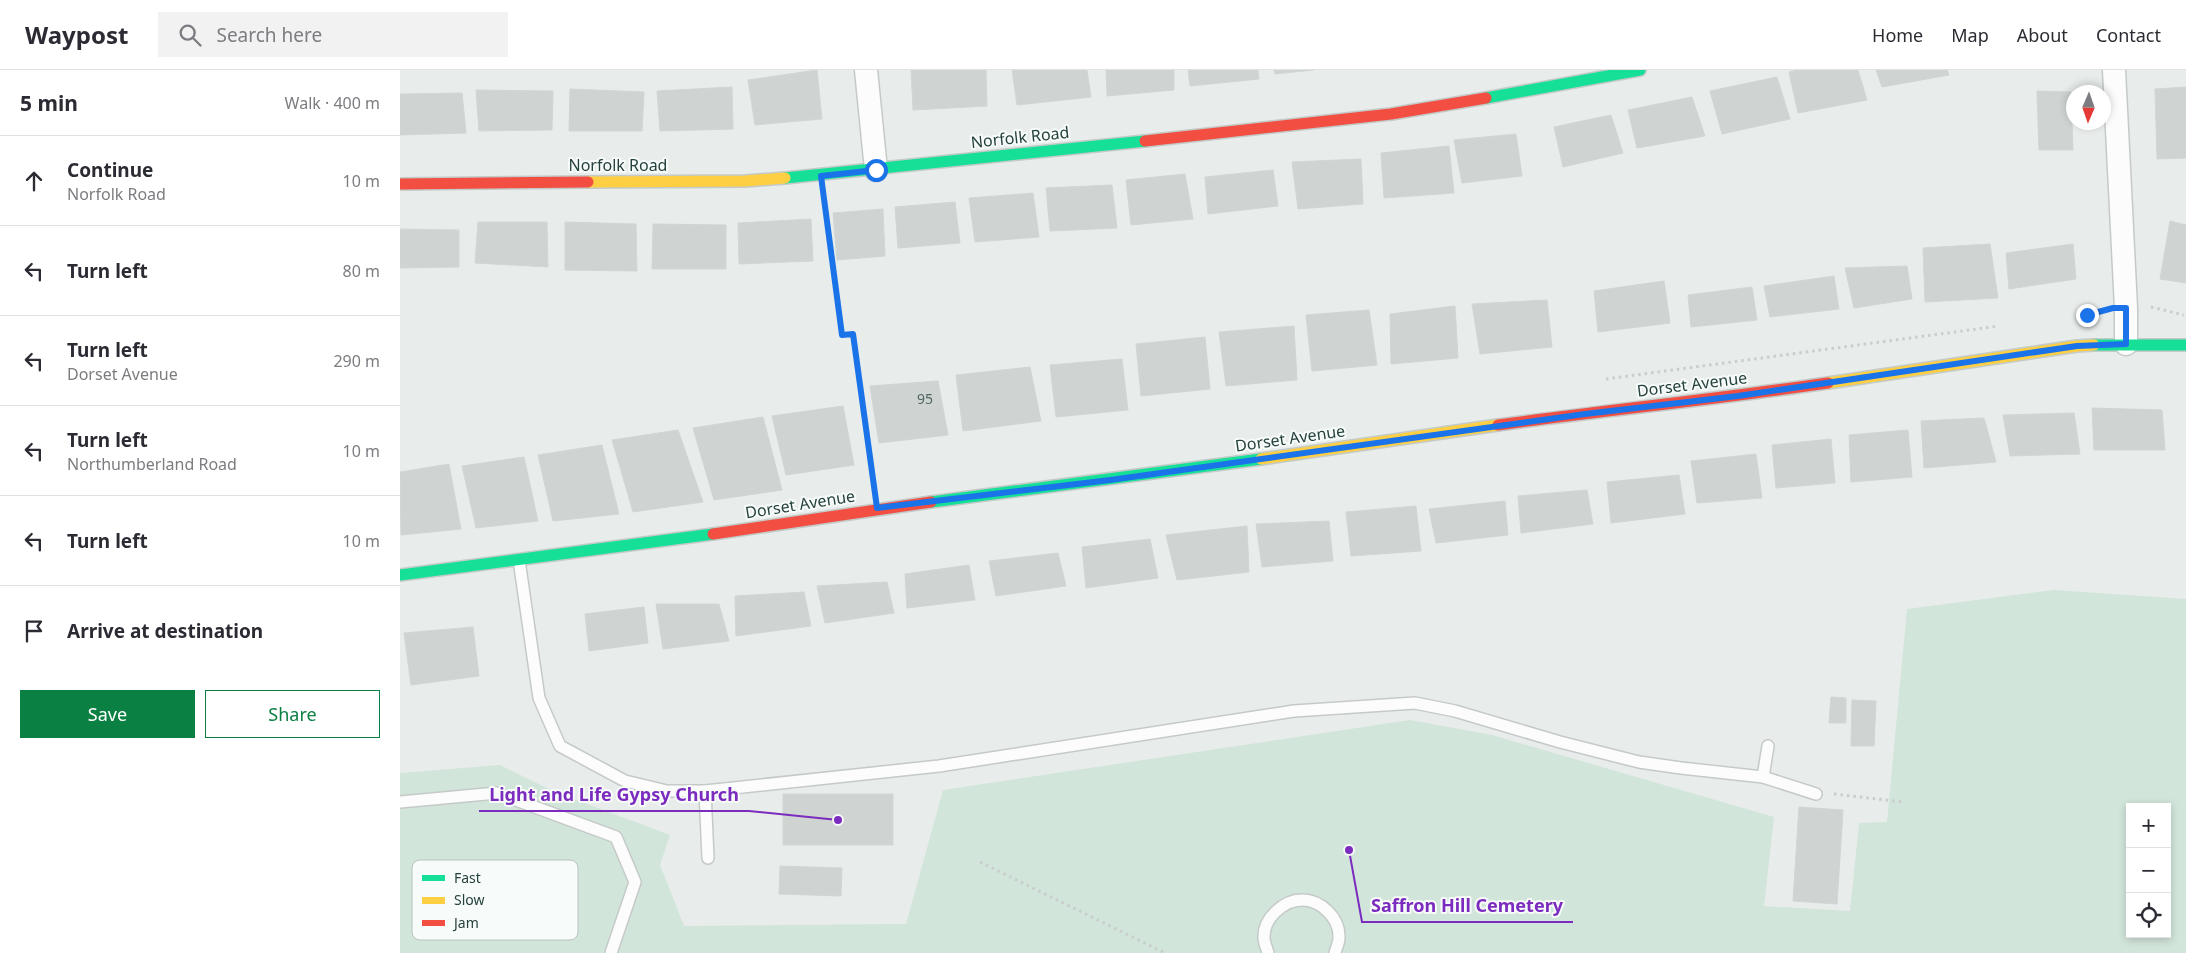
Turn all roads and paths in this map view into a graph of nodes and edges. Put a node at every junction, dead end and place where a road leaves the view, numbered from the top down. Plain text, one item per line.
1 (866, 70) edge
2 (1640, 70) edge
3 (2114, 70) edge
4 (876, 170) junction
5 (821, 176) junction
6 (400, 184) edge
7 (2126, 308) junction
8 (2186, 315) edge
9 (2077, 316) dead end
10 (2000, 326) dead end
11 (2126, 344) junction
12 (2186, 345) edge
13 (1600, 380) dead end
14 (877, 508) junction
15 (519, 560) junction
16 (400, 576) edge
17 (1768, 746) dead end
18 (1763, 777) junction
19 (705, 791) junction
20 (1816, 794) joint
21 (400, 802) edge
22 (1903, 802) dead end
23 (708, 858) dead end
24 (980, 862) dead end
25 (611, 953) edge
26 (1165, 953) edge
27 (1268, 953) edge
28 (1335, 953) edge

1 - 4 street
2 - 4 street, Norfolk Road
3 - 7 street
4 - 5 street, Norfolk Road
5 - 6 street, Norfolk Road
5 - 14 path
7 - 8 path
7 - 9 path
7 - 11 street
10 - 13 path
11 - 12 street, Dorset Avenue
11 - 14 street, Dorset Avenue
14 - 15 street, Dorset Avenue
15 - 16 street, Dorset Avenue
15 - 19 lane
17 - 18 lane
18 - 19 lane
18 - 20 lane
19 - 23 lane
20 - 22 path
21 - 25 lane
24 - 26 path
27 - 28 lane

